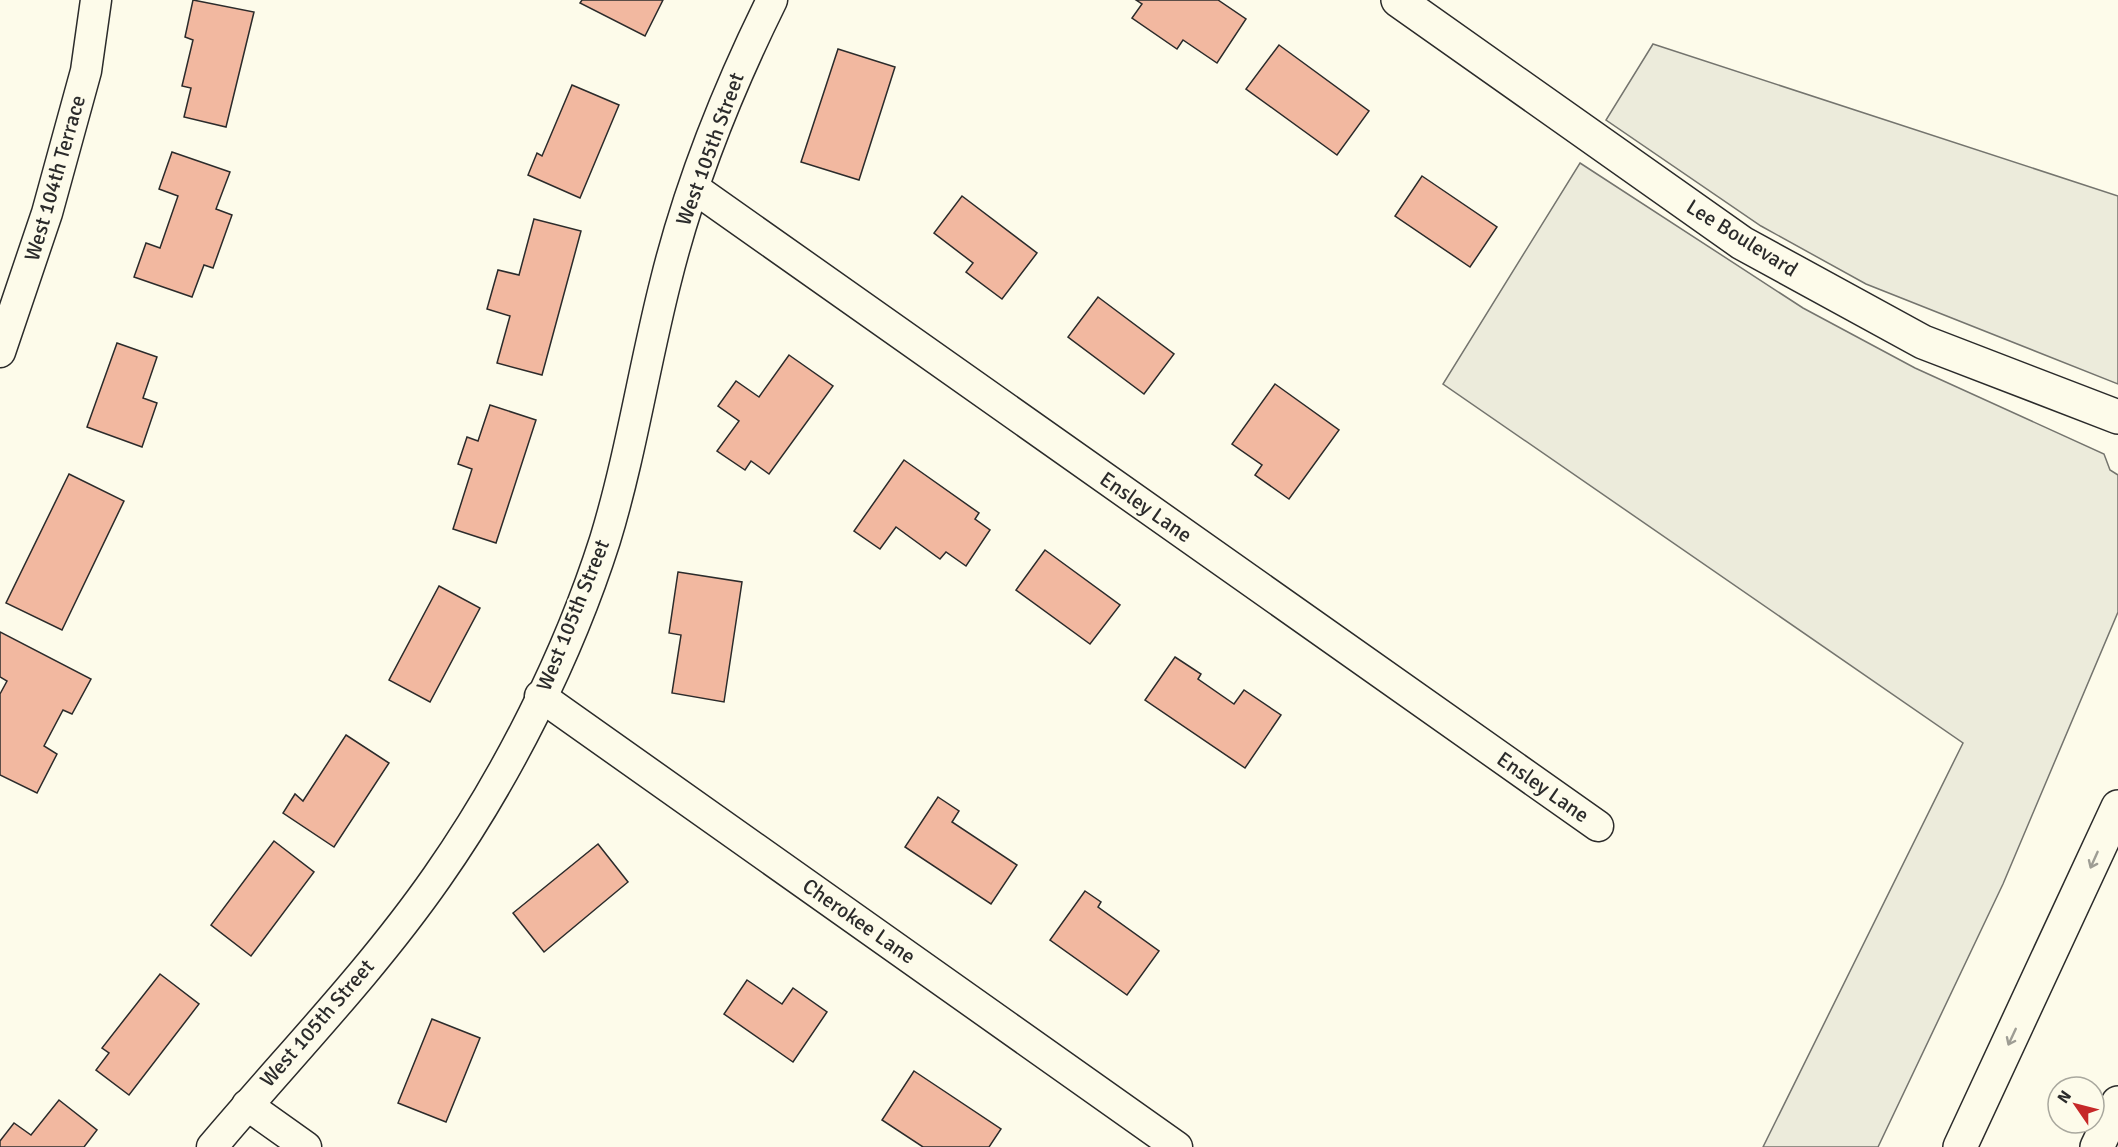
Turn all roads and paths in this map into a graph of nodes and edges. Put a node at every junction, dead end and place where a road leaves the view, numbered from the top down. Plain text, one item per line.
1 (96, 0) edge
2 (772, 0) edge
3 (1398, 0) edge
4 (694, 188) junction
5 (0, 352) edge
6 (2118, 417) edge
7 (540, 696) junction
8 (2118, 807) edge
9 (1598, 825) dead end
10 (2118, 1103) edge
11 (247, 1105) junction
12 (212, 1147) edge
13 (306, 1147) edge
14 (1177, 1147) edge
15 (1960, 1147) edge
16 (2097, 1147) edge

1 - 5 street, West 104th Terrace
2 - 4 street, West 105th Street
3 - 6 main road, Lee Boulevard
4 - 7 street, West 105th Street
4 - 9 street, Ensley Lane
7 - 11 street, West 105th Street
7 - 14 street, Cherokee Lane
8 -> 15 main road
10 - 16 main road
11 - 12 street, West 105th Street
11 - 13 street

